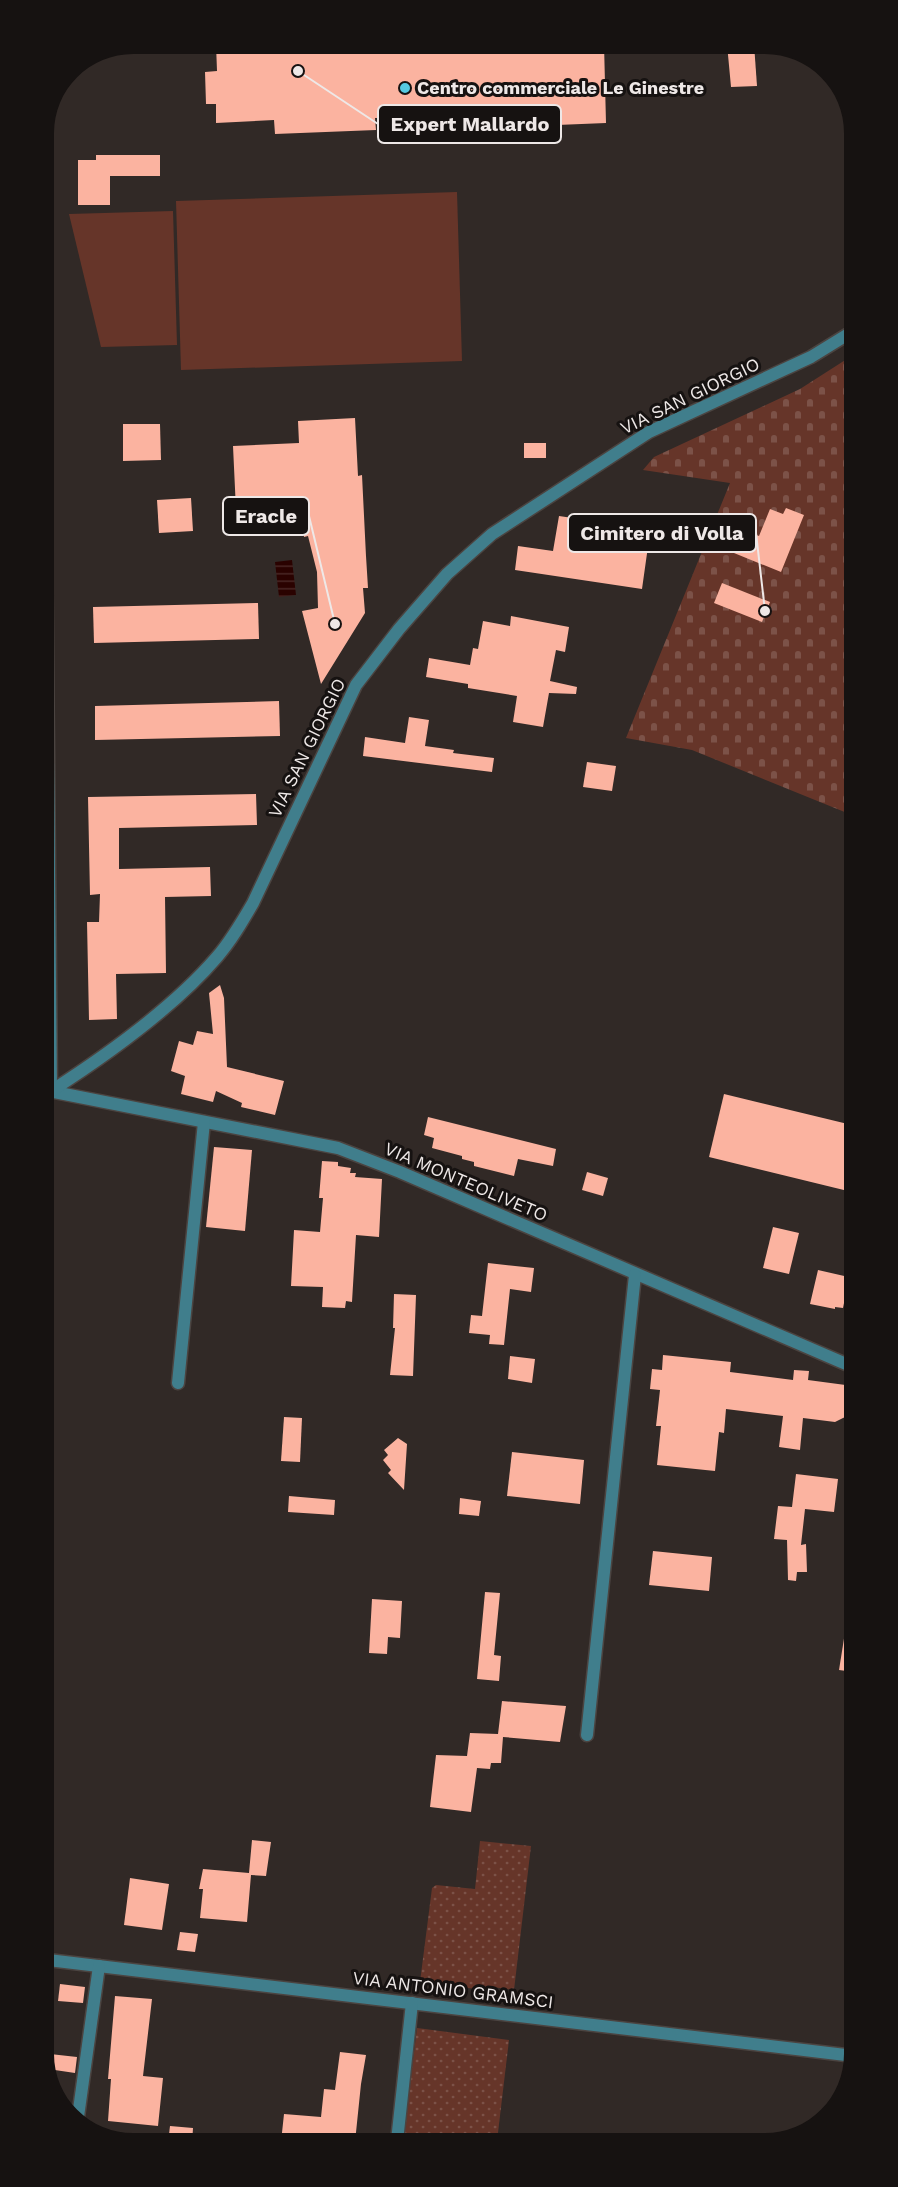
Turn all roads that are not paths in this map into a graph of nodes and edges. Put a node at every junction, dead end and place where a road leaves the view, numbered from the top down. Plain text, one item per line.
1 (844, 337) edge
2 (54, 1088) edge
3 (54, 1092) edge
4 (204, 1122) junction
5 (636, 1275) junction
6 (844, 1363) edge
7 (178, 1383) dead end
8 (587, 1735) dead end
9 (54, 1961) edge
10 (99, 1966) junction
11 (412, 2003) junction
12 (844, 2055) edge
13 (79, 2112) edge
14 (398, 2133) edge

1 - 2 street, VIA SAN GIORGIO
3 - 4 street, VIA MONTEOLIVETO
4 - 5 street, VIA MONTEOLIVETO
4 - 7 street
5 - 6 street, VIA MONTEOLIVETO
5 - 8 street
9 - 10 street, VIA ANTONIO GRAMSCI
10 - 11 street, VIA ANTONIO GRAMSCI
10 - 13 street
11 - 12 street, VIA ANTONIO GRAMSCI
11 - 14 street

